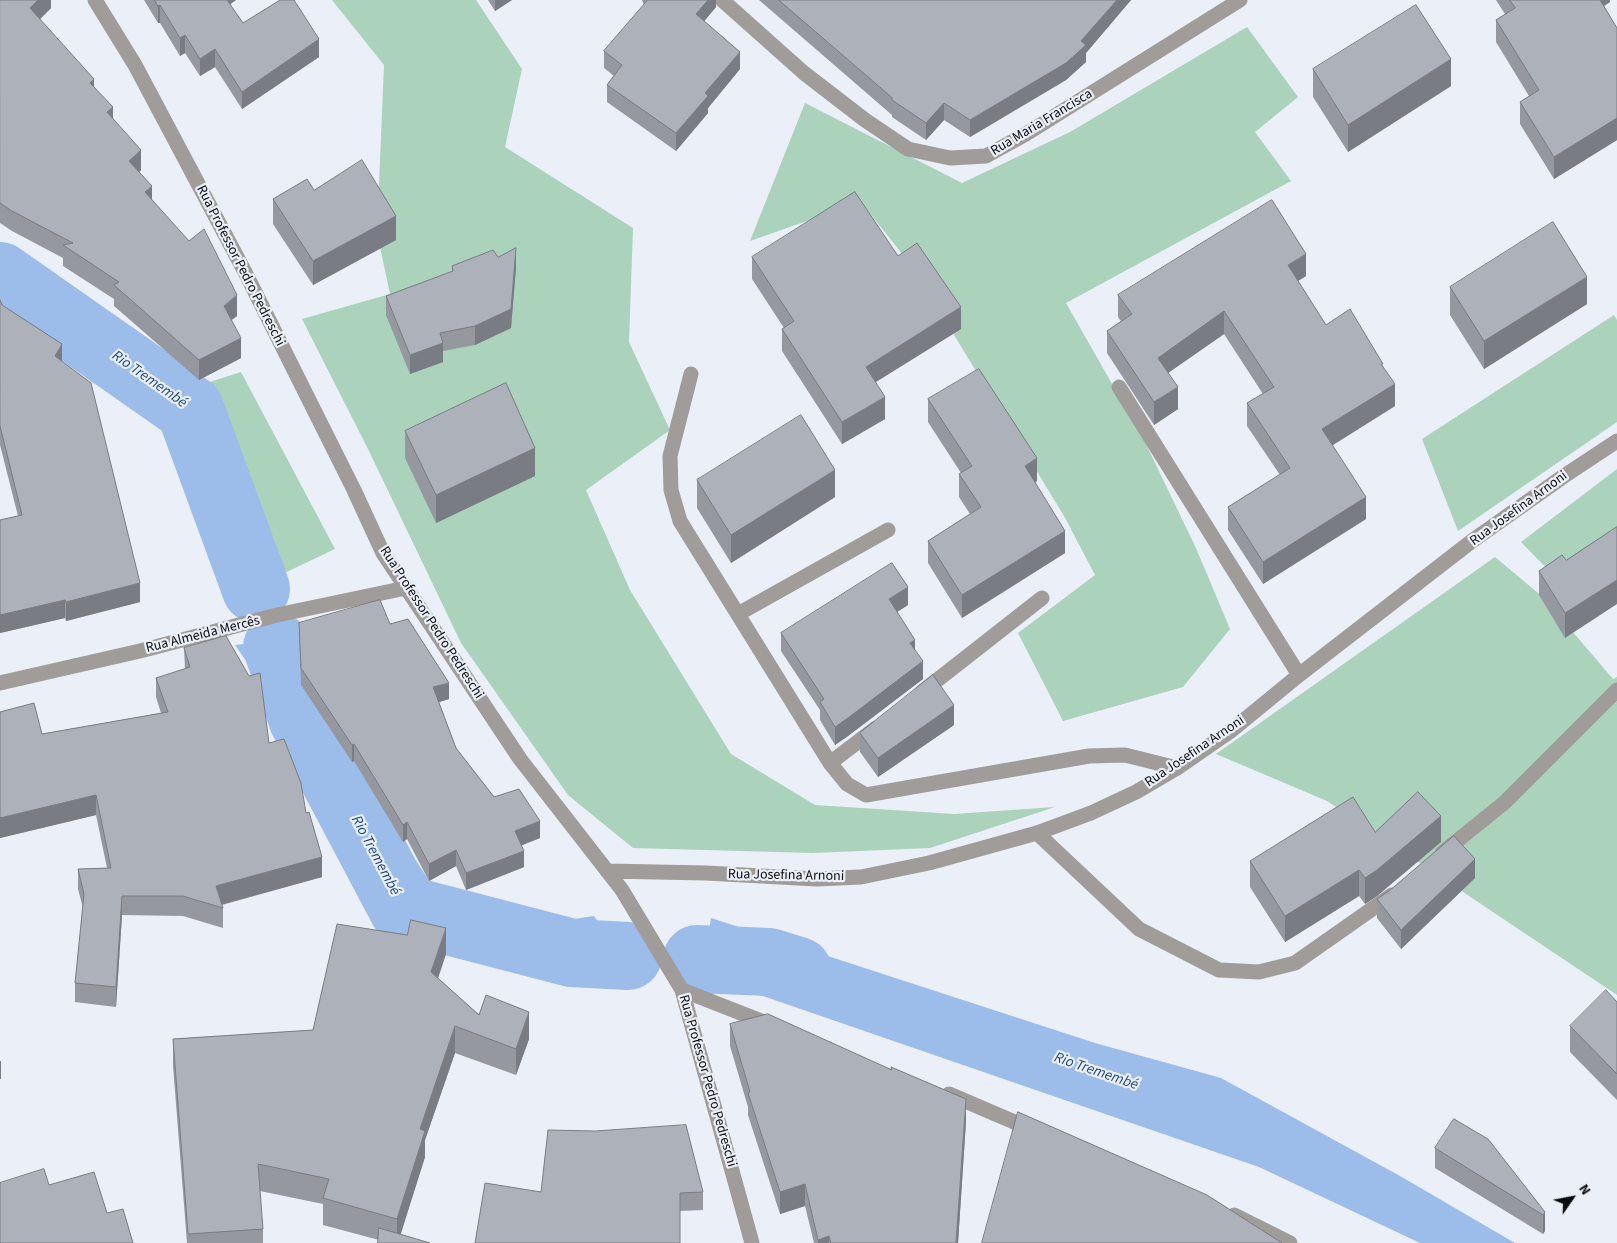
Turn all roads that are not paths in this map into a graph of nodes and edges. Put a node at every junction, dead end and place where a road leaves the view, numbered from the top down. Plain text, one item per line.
1 (95, 0) edge
2 (722, 0) edge
3 (1240, 0) edge
4 (691, 374) dead end
5 (1119, 387) dead end
6 (1617, 441) edge
7 (888, 530) dead end
8 (406, 588) junction
9 (1042, 598) dead end
10 (738, 614) junction
11 (1299, 675) junction
12 (0, 683) edge
13 (1617, 690) edge
14 (908, 702) edge
15 (885, 721) edge
16 (830, 764) junction
17 (1177, 768) junction
18 (1037, 832) junction
19 (1434, 859) edge
20 (607, 870) junction
21 (1405, 884) edge
22 (682, 990) junction
23 (784, 1030) edge
24 (933, 1088) edge
25 (1045, 1135) edge
26 (1220, 1208) edge
27 (752, 1243) edge
28 (1290, 1243) edge

1 - 8 street, Rua Professor Pedro Pedreschi
2 - 3 street, Rua Maria Francisca
4 - 10 street
5 - 11 street
6 - 11 street, Rua Josefina Arnoni
7 - 10 street
8 - 12 street, Rua Almeida Mercês
8 - 20 street, Rua Professor Pedro Pedreschi
9 - 14 street
10 - 16 street
11 - 17 street, Rua Josefina Arnoni
13 - 19 street
15 - 16 street
16 - 17 street
17 - 18 street, Rua Josefina Arnoni
18 - 20 street, Rua Josefina Arnoni
18 - 21 street
20 - 22 street, Rua Professor Pedro Pedreschi
22 - 23 street
22 - 27 street, Rua Professor Pedro Pedreschi
24 - 25 street
26 - 28 street

